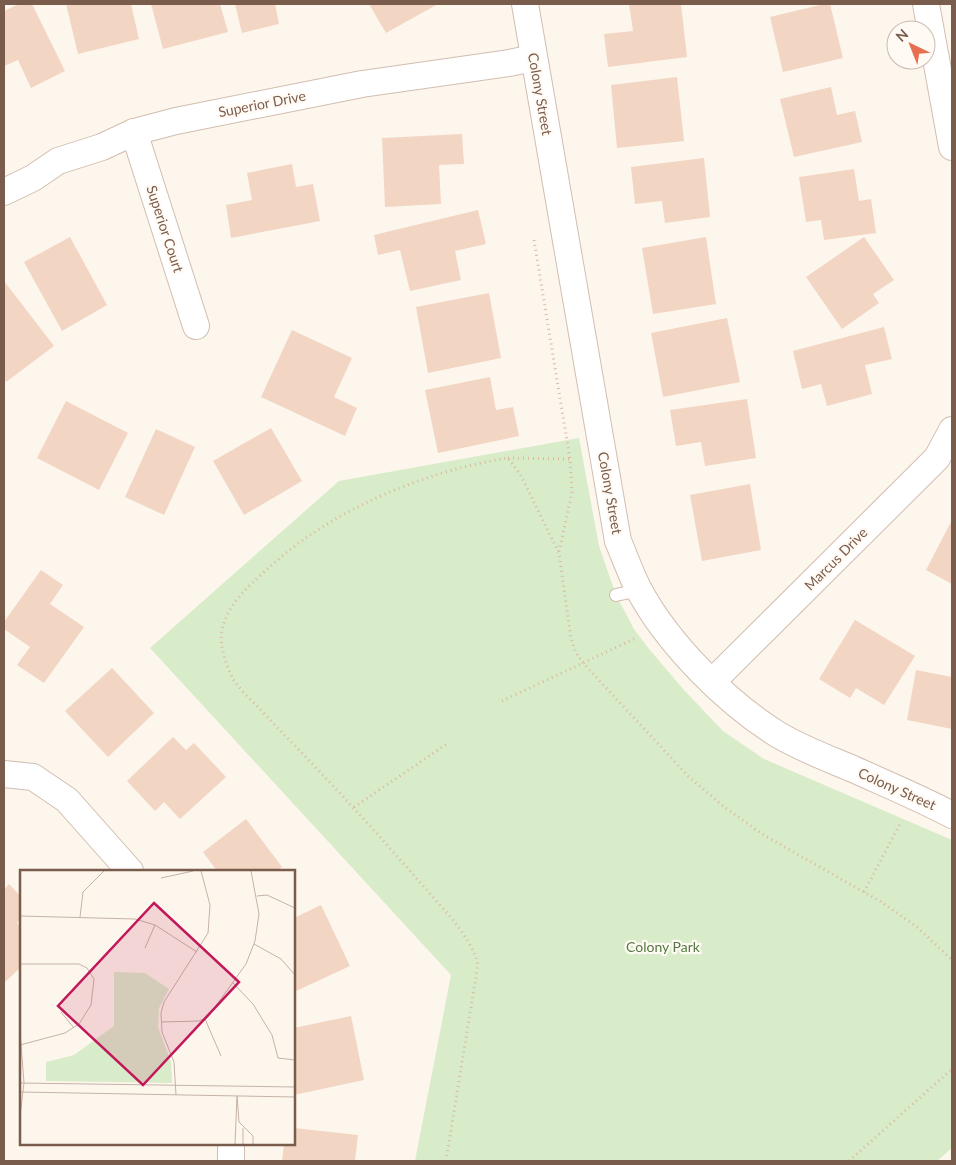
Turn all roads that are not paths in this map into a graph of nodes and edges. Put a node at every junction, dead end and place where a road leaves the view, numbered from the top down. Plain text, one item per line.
1 (525, 4) edge
2 (926, 4) edge
3 (942, 42) edge
4 (533, 58) junction
5 (134, 132) junction
6 (952, 147) edge
7 (4, 192) edge
8 (196, 326) dead end
9 (952, 430) edge
10 (712, 682) junction
11 (4, 774) edge
12 (952, 815) edge
13 (129, 870) edge
14 (231, 1145) edge
15 (231, 1161) edge

1 - 4 street, Colony Street
2 - 3 street
3 - 6 street
4 - 5 street, Superior Drive
4 - 10 street, Colony Street
5 - 7 street, Superior Drive
5 - 8 street, Superior Court
9 - 10 street, Marcus Drive
10 - 12 street, Colony Street
11 - 13 street
14 - 15 street

